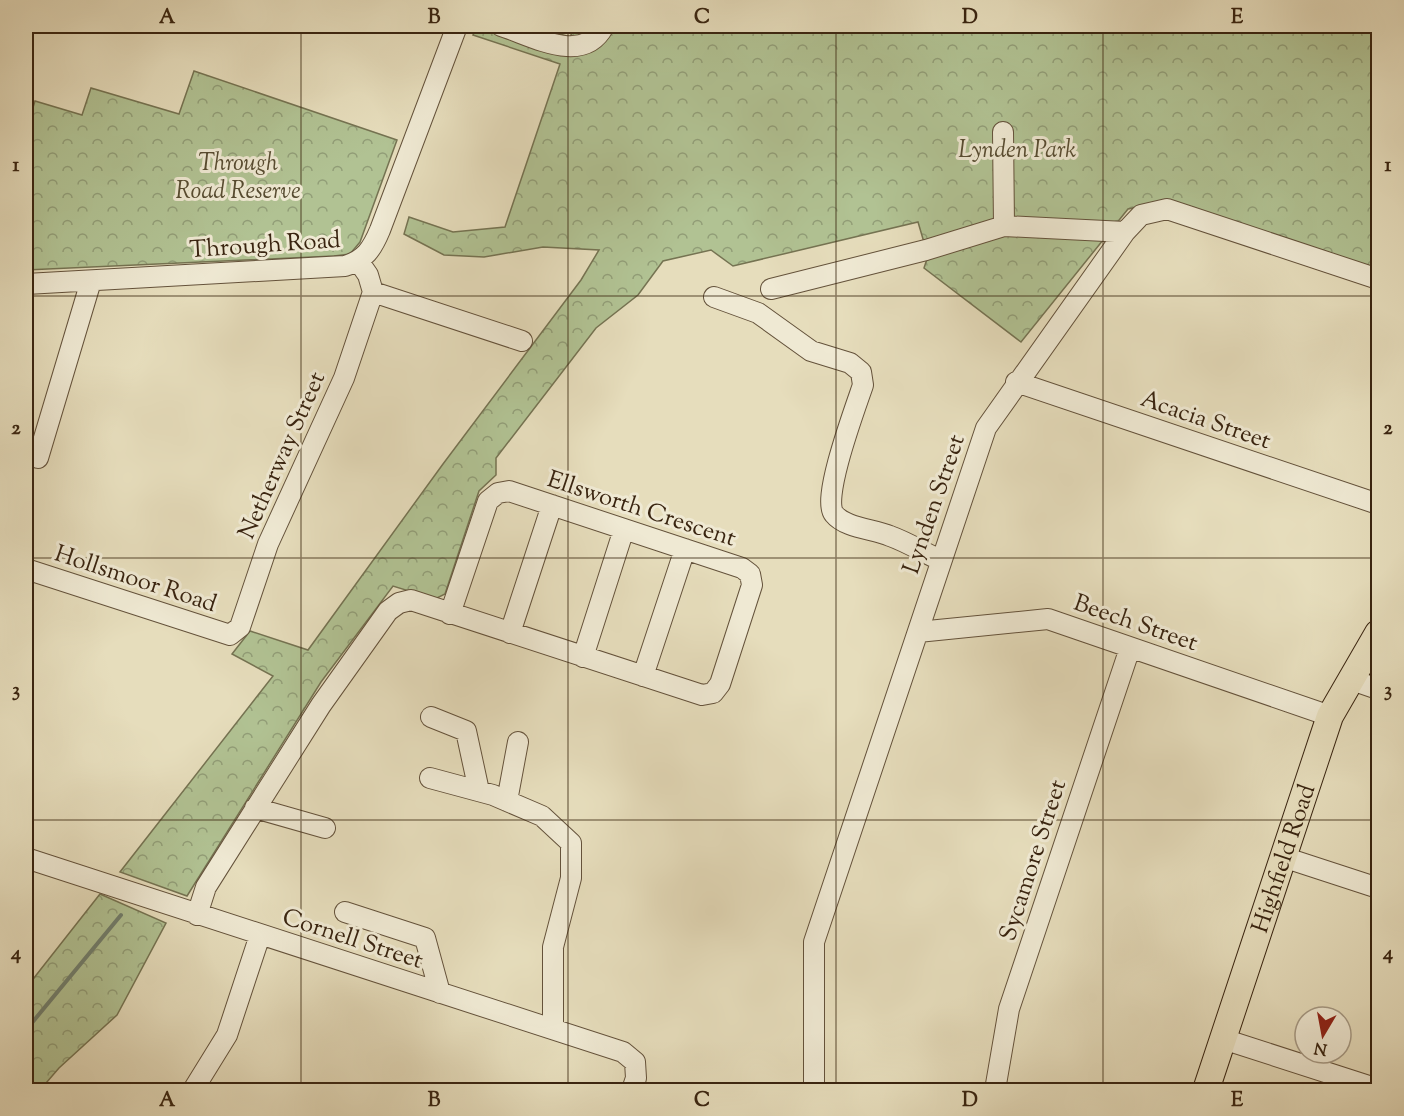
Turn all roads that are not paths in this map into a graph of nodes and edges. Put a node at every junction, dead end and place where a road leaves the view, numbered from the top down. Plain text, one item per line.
1 (457, 26) edge
2 (501, 26) edge
3 (604, 26) edge
4 (1003, 132) dead end
5 (1004, 226) junction
6 (1125, 232) junction
7 (359, 262) junction
8 (1378, 279) edge
9 (92, 280) junction
10 (26, 284) edge
11 (771, 289) dead end
12 (373, 292) junction
13 (714, 297) dead end
14 (522, 341) dead end
15 (1016, 382) junction
16 (38, 458) dead end
17 (1378, 504) edge
18 (552, 505) junction
19 (624, 529) junction
20 (685, 549) junction
21 (940, 560) junction
22 (26, 569) edge
23 (450, 614) junction
24 (918, 632) junction
25 (510, 633) junction
26 (1378, 633) edge
27 (230, 635) joint
28 (1130, 648) junction
29 (583, 657) junction
30 (643, 676) junction
31 (1349, 679) junction
32 (1378, 689) edge
33 (1330, 716) junction
34 (430, 717) dead end
35 (518, 742) dead end
36 (430, 778) dead end
37 (479, 791) junction
38 (507, 801) junction
39 (255, 808) junction
40 (324, 828) dead end
41 (1283, 857) junction
42 (26, 858) edge
43 (1378, 888) edge
44 (345, 912) dead end
45 (196, 915) junction
46 (260, 935) junction
47 (440, 993) junction
48 (553, 1029) junction
49 (1223, 1039) junction
50 (1378, 1089) edge
51 (193, 1090) edge
52 (632, 1090) edge
53 (814, 1090) edge
54 (995, 1090) edge
55 (1206, 1090) edge

1 - 7 street, Through Road
2 - 3 street
4 - 5 street
5 - 6 street
5 - 11 street
6 - 8 street, Lynden Street
6 - 15 street, Lynden Street
7 - 9 street, Through Road
7 - 12 street
9 - 10 street, Through Road
9 - 16 street
12 - 14 street
12 - 27 street, Netherway Street
13 - 21 street
15 - 17 street, Acacia Street
15 - 21 street, Lynden Street
18 - 19 street, Ellsworth Crescent
18 - 23 street, Ellsworth Crescent
18 - 25 street
19 - 20 street, Ellsworth Crescent
19 - 29 street
20 - 30 street
20 - 30 street, Ellsworth Crescent
21 - 24 street, Lynden Street
22 - 27 street, Hollsmoor Road
23 - 25 street, Ellsworth Crescent
23 - 39 street, Ellsworth Crescent
24 - 28 street, Beech Street
24 - 53 street, Lynden Street
25 - 29 street, Ellsworth Crescent
26 - 31 main road, Highfield Road
28 - 33 street, Beech Street
28 - 54 street, Sycamore Street
29 - 30 street, Ellsworth Crescent
31 - 32 street
31 - 33 main road, Highfield Road
33 - 41 main road, Highfield Road
34 - 37 street
35 - 38 street
36 - 37 street
37 - 38 street
38 - 48 street
39 - 40 street
39 - 45 street, Ellsworth Crescent
41 - 43 street
41 - 49 main road, Highfield Road
42 - 45 street, Cornell Street
44 - 47 street
45 - 46 street, Cornell Street
46 - 47 street, Cornell Street
46 - 51 street
47 - 48 street, Cornell Street
48 - 52 street, Cornell Street
49 - 50 street
49 - 55 main road, Highfield Road

